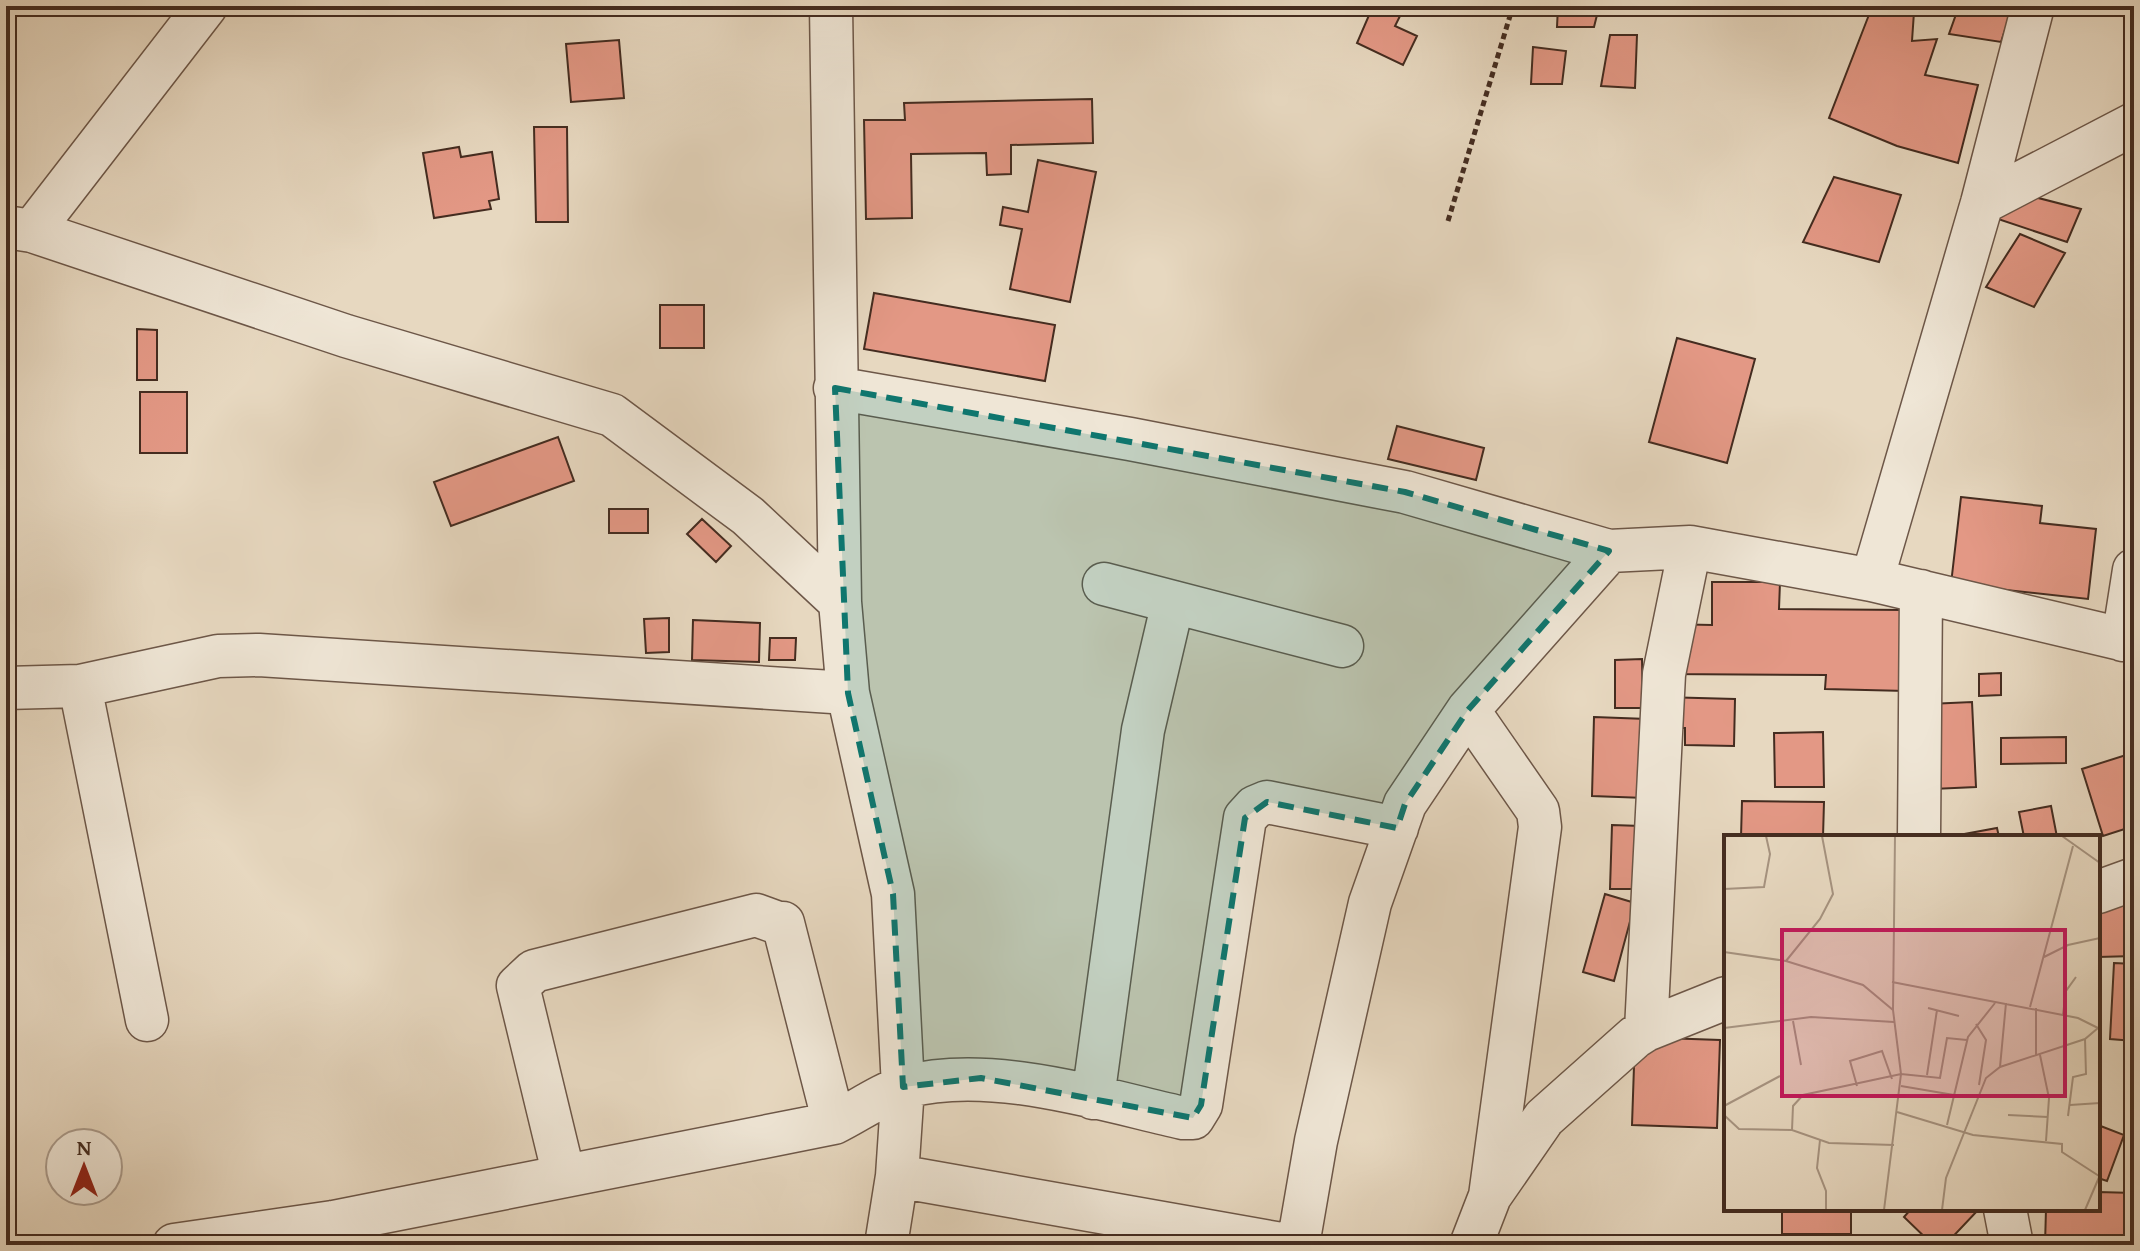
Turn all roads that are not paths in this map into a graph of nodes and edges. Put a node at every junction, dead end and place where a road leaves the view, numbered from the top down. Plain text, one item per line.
1 (206, 6) edge
2 (831, 6) edge
3 (2033, 6) edge
4 (2134, 124) edge
5 (1982, 203) junction
6 (19, 229) edge
7 (835, 388) junction
8 (1690, 547) junction
9 (1609, 551) junction
10 (2134, 570) edge
11 (1872, 580) junction
12 (1104, 584) dead end
13 (1921, 591) junction
14 (840, 602) junction
15 (1173, 602) junction
16 (2129, 641) edge
17 (1342, 646) dead end
18 (80, 686) junction
19 (6, 688) edge
20 (848, 693) junction
21 (1468, 710) junction
22 (1397, 828) junction
23 (1919, 835) edge
24 (2134, 879) edge
25 (2100, 891) edge
26 (1724, 999) edge
27 (147, 1020) dead end
28 (1646, 1030) junction
29 (903, 1087) junction
30 (1093, 1098) junction
31 (834, 1123) junction
32 (564, 1176) junction
33 (897, 1176) junction
34 (1490, 1196) junction
35 (2005, 1211) edge
36 (174, 1245) edge
37 (886, 1245) edge
38 (1287, 1245) edge
39 (1298, 1245) edge
40 (1471, 1245) edge
41 (2012, 1245) edge

1 - 6 street
2 - 7 street
3 - 5 street
4 - 5 street
5 - 11 street
6 - 14 street
7 - 9 street
7 - 14 street
8 - 9 street
8 - 11 street
8 - 28 street
9 - 21 street
10 - 16 street
11 - 13 street
12 - 15 street
13 - 16 street
13 - 23 street
14 - 20 street
15 - 17 street
15 - 30 street
18 - 19 street
18 - 20 street
18 - 27 street
20 - 29 street
21 - 22 street
21 - 34 street
22 - 30 street
22 - 39 street
24 - 25 street
26 - 28 street
28 - 34 street
29 - 30 street
29 - 31 street
29 - 33 street
31 - 32 street
31 - 32 street
32 - 36 street
33 - 37 street
33 - 38 street
34 - 40 street
35 - 41 street

